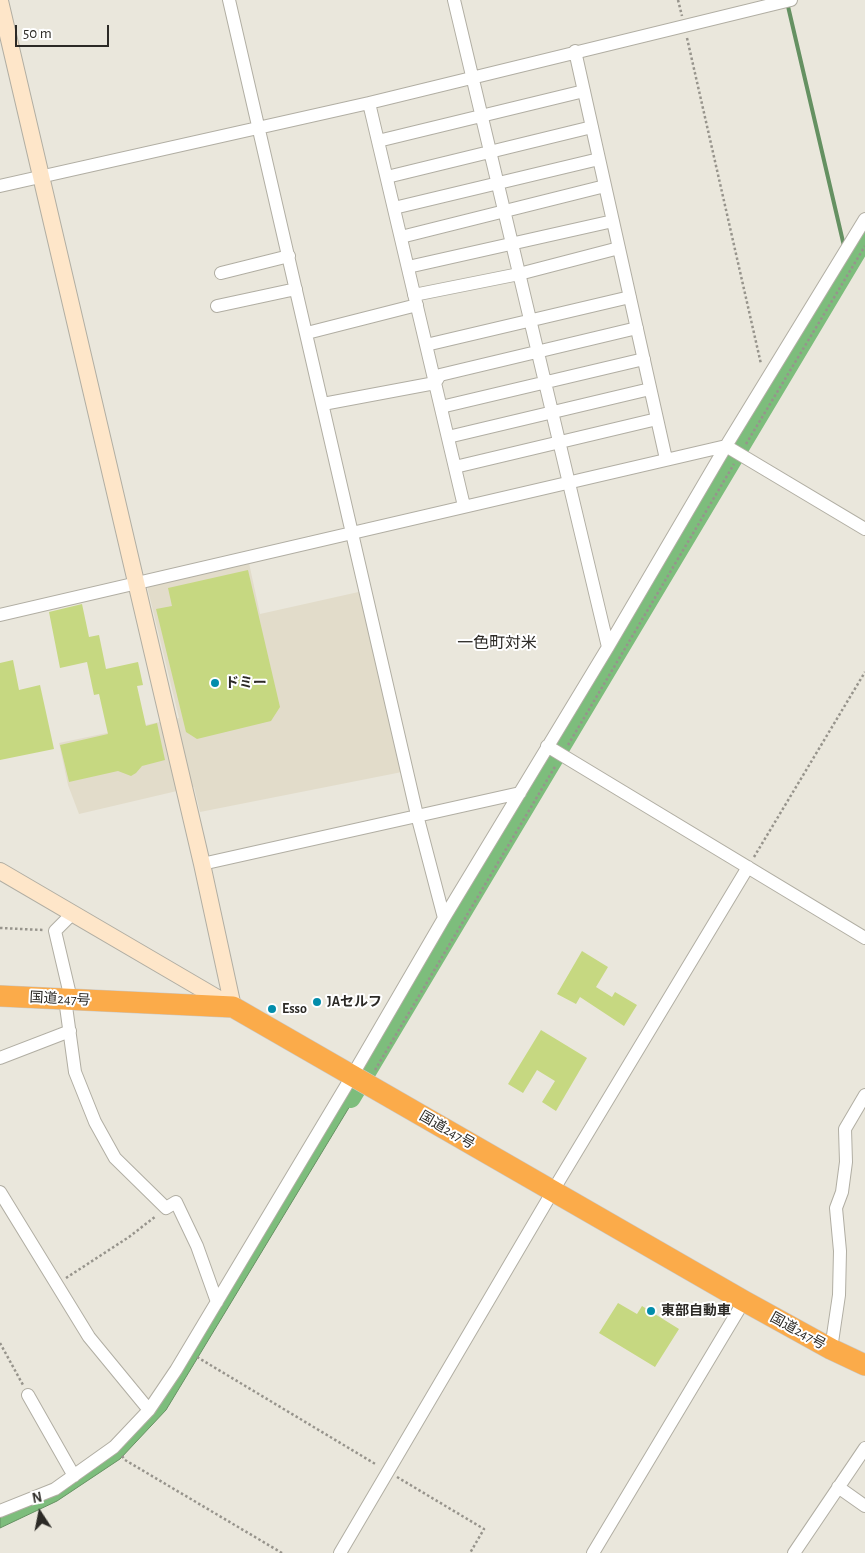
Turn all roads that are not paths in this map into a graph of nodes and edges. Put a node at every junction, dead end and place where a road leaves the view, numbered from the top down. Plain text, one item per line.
1 (229, 0) edge
2 (454, 0) edge
3 (791, 0) edge
4 (0, 1) edge
5 (575, 51) junction
6 (473, 78) junction
7 (584, 91) junction
8 (369, 103) junction
9 (482, 117) junction
10 (592, 127) junction
11 (259, 128) junction
12 (378, 141) junction
13 (490, 152) junction
14 (599, 159) junction
15 (386, 176) junction
16 (41, 177) junction
17 (498, 183) junction
18 (0, 186) edge
19 (605, 186) junction
20 (394, 208) junction
21 (505, 213) junction
22 (865, 219) edge
23 (613, 221) junction
24 (401, 237) junction
25 (512, 244) junction
26 (619, 248) junction
27 (289, 256) junction
28 (408, 267) junction
29 (221, 273) dead end
30 (519, 274) junction
31 (296, 289) junction
32 (630, 297) junction
33 (416, 300) junction
34 (217, 306) dead end
35 (530, 322) junction
36 (637, 328) junction
37 (307, 333) junction
38 (426, 345) junction
39 (537, 353) junction
40 (644, 360) junction
41 (435, 382) junction
42 (544, 382) junction
43 (650, 388) junction
44 (323, 404) junction
45 (441, 407) junction
46 (551, 411) junction
47 (657, 419) junction
48 (448, 437) junction
49 (558, 443) junction
50 (726, 446) junction
51 (666, 459) junction
52 (455, 467) junction
53 (567, 482) junction
54 (464, 506) junction
55 (865, 529) edge
56 (353, 533) junction
57 (135, 585) junction
58 (0, 615) edge
59 (608, 648) junction
60 (547, 746) junction
61 (520, 793) junction
62 (417, 815) junction
63 (202, 864) junction
64 (748, 867) junction
65 (0, 871) edge
66 (73, 913) junction
67 (444, 918) junction
68 (865, 938) edge
69 (0, 996) edge
70 (68, 999) junction
71 (233, 1007) junction
72 (70, 1030) junction
73 (0, 1058) edge
74 (359, 1080) junction
75 (865, 1095) edge
76 (553, 1190) junction
77 (0, 1192) edge
78 (744, 1301) junction
79 (217, 1302) junction
80 (831, 1349) junction
81 (865, 1365) edge
82 (28, 1395) road end
83 (148, 1410) junction
84 (865, 1448) edge
85 (74, 1476) junction
86 (838, 1487) junction
87 (865, 1506) edge
88 (0, 1512) edge
89 (340, 1553) edge
90 (593, 1553) edge
91 (794, 1553) edge

1 - 11 street
2 - 6 street
3 - 5 street
4 - 16 street
5 - 6 street
5 - 7 street
6 - 8 street
6 - 9 street
7 - 9 street
7 - 10 street
8 - 11 street
8 - 12 street
9 - 12 street
9 - 13 street
10 - 13 street
10 - 14 street
11 - 16 street
11 - 27 street
12 - 15 street
13 - 15 street
13 - 17 street
14 - 17 street
14 - 19 street
15 - 20 street
16 - 18 street
16 - 57 street
17 - 20 street
17 - 21 street
19 - 21 street
19 - 23 street
20 - 24 street
21 - 24 street
21 - 25 street
22 - 50 street
23 - 25 street
23 - 26 street
24 - 28 street
25 - 28 street
25 - 30 street
26 - 30 street
26 - 32 street
27 - 29 street
27 - 31 street
28 - 33 street
30 - 33 street
30 - 35 street
31 - 34 street
31 - 37 street
32 - 35 street
32 - 36 street
33 - 37 street
33 - 38 street
35 - 38 street
35 - 39 street
36 - 39 street
36 - 40 street
37 - 44 street
38 - 41 street
39 - 41 street
39 - 42 street
40 - 42 street
40 - 43 street
41 - 44 street
41 - 45 street
42 - 45 street
42 - 46 street
43 - 46 street
43 - 47 street
44 - 56 street
45 - 48 street
46 - 48 street
46 - 49 street
47 - 49 street
47 - 51 street
48 - 52 street
49 - 52 street
49 - 53 street
50 - 51 street
50 - 55 street
50 - 59 street
51 - 53 street
52 - 54 street
53 - 54 street
53 - 59 street
54 - 56 street
56 - 57 street
56 - 62 street
57 - 58 street
57 - 63 street
59 - 60 street
60 - 61 street
60 - 64 street
61 - 62 street
61 - 67 street
62 - 63 street
62 - 67 street
63 - 71 street
64 - 68 street
64 - 76 street
65 - 66 street
66 - 70 street
66 - 71 street
67 - 74 street
69 - 70 highway, 国道247号
70 - 71 highway, 国道247号
70 - 72 street
71 - 74 highway, 国道247号
72 - 73 street
72 - 79 street
74 - 76 highway, 国道247号
74 - 79 street
75 - 80 street
76 - 78 highway, 国道247号
76 - 89 street
77 - 83 street
78 - 80 highway, 国道247号
78 - 90 street
79 - 83 street
80 - 81 highway, 国道247号
82 - 85 street
83 - 85 street
84 - 86 street
85 - 88 street
86 - 87 street
86 - 91 street

